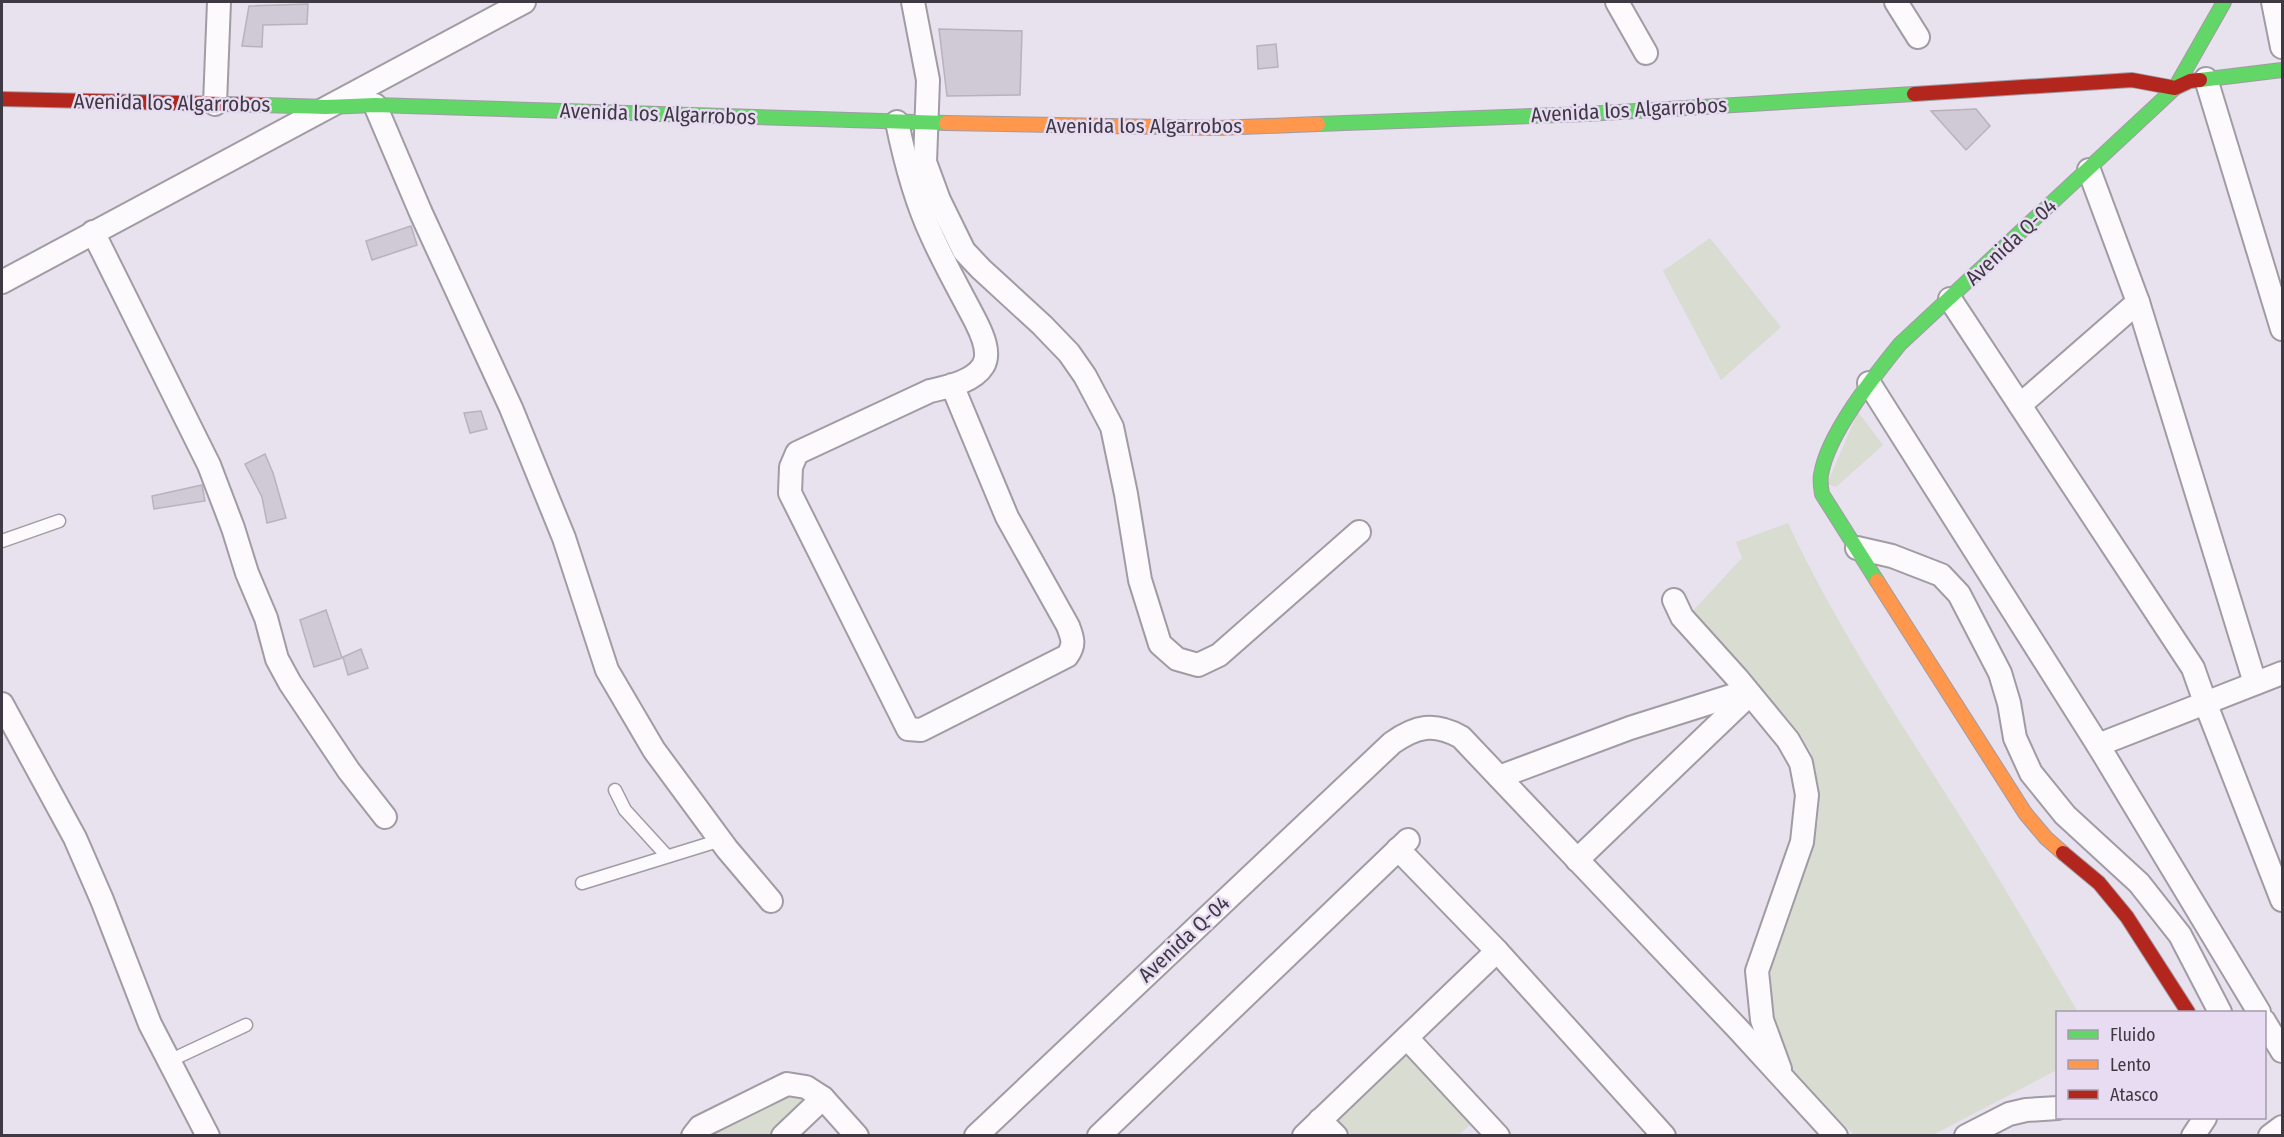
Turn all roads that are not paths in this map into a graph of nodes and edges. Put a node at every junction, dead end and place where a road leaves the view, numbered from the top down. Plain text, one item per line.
1 (219, 2) edge
2 (524, 2) edge
3 (913, 2) edge
4 (1617, 2) edge
5 (1896, 2) edge
6 (2224, 2) edge
7 (2273, 2) edge
8 (1918, 38) dead end
9 (2283, 47) edge
10 (1646, 53) dead end
11 (2283, 70) edge
12 (2206, 79) junction
13 (2175, 88) junction
14 (2, 99) edge
15 (215, 104) junction
16 (375, 105) junction
17 (326, 107) junction
18 (897, 122) junction
19 (926, 123) junction
20 (2089, 170) junction
21 (93, 232) junction
22 (2, 282) edge
23 (1950, 298) junction
24 (2138, 302) junction
25 (2283, 328) edge
26 (1869, 383) junction
27 (952, 385) junction
28 (2020, 405) junction
29 (59, 521) dead end
30 (1359, 532) dead end
31 (2, 541) edge
32 (1857, 548) junction
33 (1674, 600) dead end
34 (2283, 673) edge
35 (2255, 683) junction
36 (1749, 692) junction
37 (2205, 702) junction
38 (2, 704) edge
39 (2097, 745) junction
40 (1499, 777) junction
41 (615, 790) dead end
42 (385, 817) dead end
43 (721, 840) junction
44 (667, 856) junction
45 (1577, 860) junction
46 (582, 883) dead end
47 (2283, 900) edge
48 (771, 901) dead end
49 (1497, 951) junction
50 (2187, 1011) edge
51 (2219, 1011) edge
52 (2258, 1011) edge
53 (2266, 1023) edge
54 (246, 1025) dead end
55 (1407, 1038) junction
56 (2283, 1051) edge
57 (169, 1061) junction
58 (1785, 1081) junction
59 (823, 1098) junction
60 (2056, 1108) edge
61 (2204, 1119) edge
62 (2283, 1126) edge
63 (1328, 1128) edge
64 (1485, 1131) edge
65 (207, 1136) edge
66 (693, 1136) edge
67 (783, 1136) edge
68 (857, 1136) edge
69 (976, 1136) edge
70 (1099, 1136) edge
71 (1304, 1136) edge
72 (1664, 1136) edge
73 (1836, 1136) edge
74 (1966, 1136) edge
75 (2193, 1136) edge
76 (2270, 1136) edge

1 - 15 street
2 - 17 street
3 - 19 street
4 - 10 street
5 - 8 street
6 - 13 street, Avenida Q-04
7 - 9 street
11 - 12 street, Avenida los Algarrobos
12 - 13 street, Avenida los Algarrobos
12 - 25 street
13 - 19 street, Avenida los Algarrobos
13 - 20 street, Avenida Q-04
14 - 15 street, Avenida los Algarrobos
15 - 17 street, Avenida los Algarrobos
16 - 17 street, Avenida los Algarrobos
16 - 18 street, Avenida los Algarrobos
16 - 43 street
17 - 21 street
18 - 19 street, Avenida los Algarrobos
18 - 27 street
19 - 30 street
20 - 23 street, Avenida Q-04
20 - 24 street
21 - 22 street
21 - 42 street
23 - 26 street, Avenida Q-04
23 - 28 street
24 - 28 street
24 - 35 street
26 - 32 street, Avenida Q-04
26 - 39 street
27 - 27 street
28 - 37 street
29 - 31 lane
32 - 50 street
32 - 51 street
33 - 36 street
34 - 35 street
35 - 37 street
36 - 40 street
36 - 45 street
36 - 58 street
37 - 39 street
37 - 47 street
38 - 57 street
39 - 52 street
40 - 45 street, Avenida Q-04
40 - 69 street, Avenida Q-04
41 - 44 lane
43 - 44 lane
43 - 48 street
44 - 46 lane
45 - 58 street, Avenida Q-04
49 - 55 street
49 - 70 street
49 - 72 street
53 - 56 street
54 - 57 lane
55 - 63 street
55 - 64 street
57 - 65 street
58 - 73 street, Avenida Q-04
59 - 66 street
59 - 67 street
59 - 68 street
60 - 74 street
61 - 75 street
62 - 76 street
63 - 71 street

